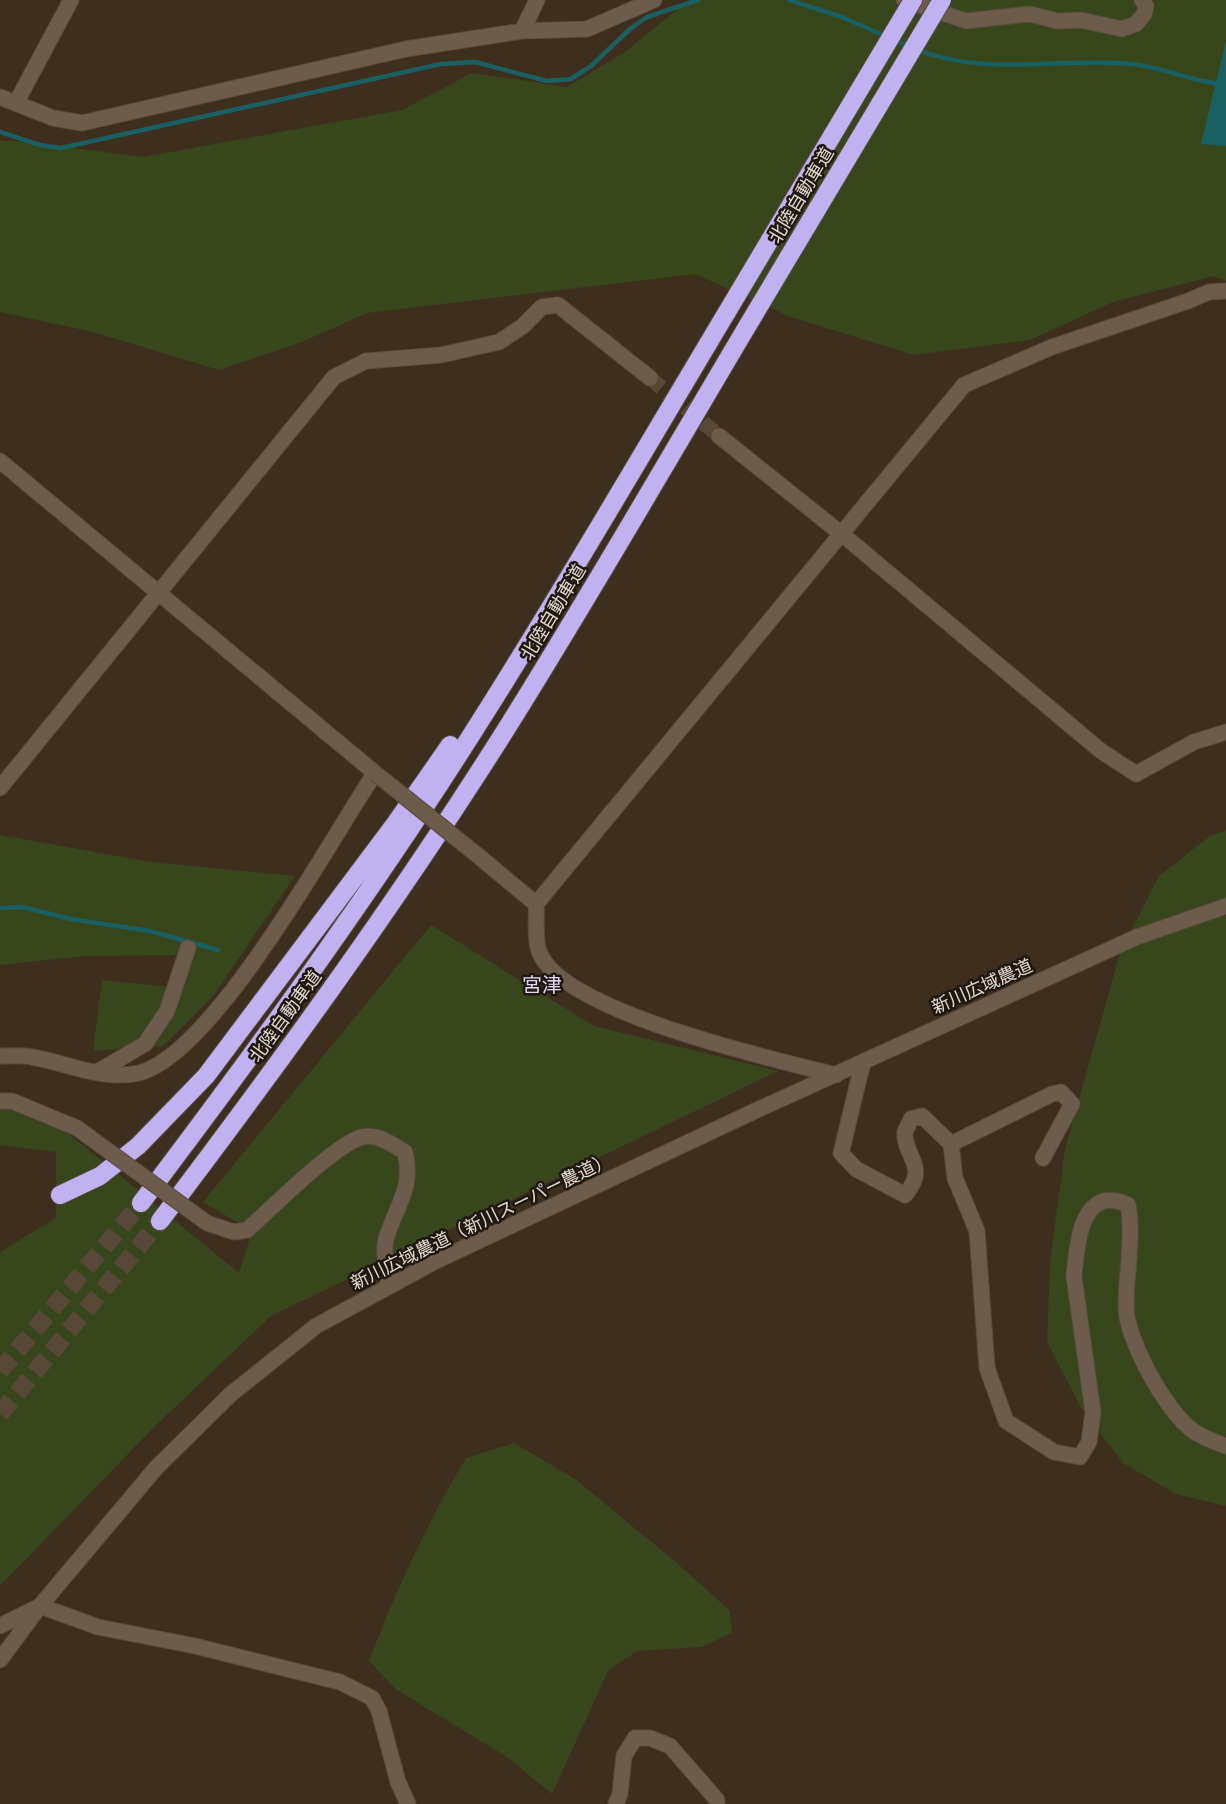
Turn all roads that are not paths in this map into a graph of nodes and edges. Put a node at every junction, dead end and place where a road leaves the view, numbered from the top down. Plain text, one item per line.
1 (71, 0) edge
2 (537, 0) edge
3 (654, 0) edge
4 (904, 0) edge
5 (913, 0) edge
6 (942, 0) edge
7 (1142, 0) edge
8 (522, 31) junction
9 (0, 97) edge
10 (16, 103) junction
11 (1226, 291) edge
12 (650, 378) tunnel mouth
13 (719, 436) tunnel mouth
14 (0, 461) edge
15 (635, 466) junction
16 (843, 535) junction
17 (160, 593) junction
18 (1226, 732) edge
19 (375, 773) junction
20 (0, 788) edge
21 (536, 904) junction
22 (1226, 906) edge
23 (188, 948) dead end
24 (0, 1056) edge
25 (863, 1062) junction
26 (94, 1073) junction
27 (836, 1075) junction
28 (0, 1101) edge
29 (757, 1110) joint
30 (951, 1144) junction
31 (1043, 1158) dead end
32 (60, 1195) dead end
33 (141, 1203) tunnel mouth
34 (160, 1221) tunnel mouth
35 (389, 1286) junction
36 (1226, 1446) edge
37 (40, 1606) junction
38 (0, 1626) edge
39 (0, 1660) edge
40 (408, 1804) edge
41 (616, 1804) edge
42 (717, 1804) edge

1 - 10 street
2 - 8 street
3 - 8 street
4 - 7 street
5 - 15 highway, 北陸自動車道, bridge
6 - 34 highway, 北陸自動車道, bridge
8 - 10 street
9 - 10 street
11 - 16 street
12 - 17 street
13 - 16 street
14 - 17 street
15 - 32 highway
15 - 33 highway, 北陸自動車道
16 - 18 street
16 - 21 street
17 - 19 street
17 - 20 street
19 - 21 street, bridge
19 - 26 street
21 - 27 street
22 - 25 street, 新川広域農道
23 - 26 street
24 - 26 street
25 - 27 street, 新川広域農道
25 - 30 street
27 - 29 street, 新川広域農道
28 - 35 street, bridge
29 - 35 street, 新川広域農道（新川スーパー農道）
30 - 31 street
30 - 36 street
35 - 37 street, 新川広域農道（新川スーパー農道）
37 - 38 street
37 - 39 street, 新川広域農道（新川スーパー農道）
37 - 40 street
41 - 42 street

